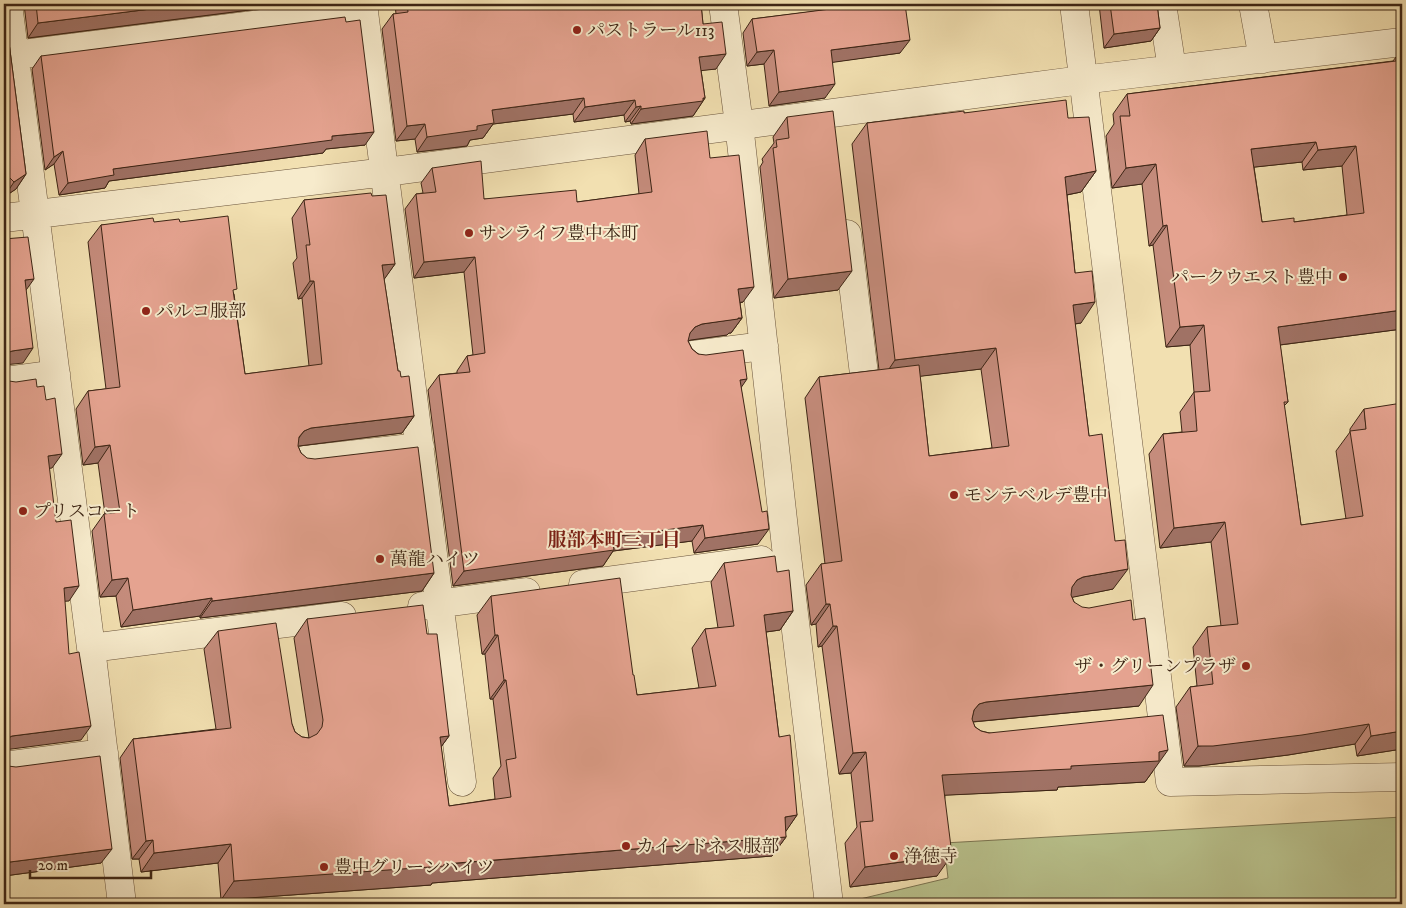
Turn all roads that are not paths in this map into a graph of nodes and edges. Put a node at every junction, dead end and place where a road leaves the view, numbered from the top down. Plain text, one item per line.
1 (8, 4) edge
2 (723, 4) edge
3 (1074, 4) edge
4 (1162, 4) edge
5 (1253, 4) edge
6 (364, 8) edge
7 (1402, 42) edge
8 (15, 54) junction
9 (1263, 58) junction
10 (1172, 69) junction
11 (1082, 80) junction
12 (833, 113) junction
13 (739, 124) junction
14 (836, 142) edge
15 (386, 172) junction
16 (844, 210) edge
17 (35, 214) junction
18 (4, 218) edge
19 (764, 346) junction
20 (693, 355) edge
21 (56, 374) junction
22 (864, 374) edge
23 (4, 380) edge
24 (420, 446) junction
25 (301, 461) edge
26 (788, 556) junction
27 (1147, 599) junction
28 (440, 604) junction
29 (1119, 604) edge
30 (401, 609) edge
31 (363, 614) edge
32 (91, 648) junction
33 (1163, 719) junction
34 (1134, 722) edge
35 (104, 753) junction
36 (4, 766) edge
37 (1402, 777) edge
38 (462, 782) dead end
39 (122, 904) edge
40 (829, 904) edge

1 - 8 street
2 - 13 street
3 - 11 street
4 - 10 street
5 - 9 street
6 - 8 street
6 - 15 street
7 - 9 street
8 - 17 street
9 - 10 street
10 - 11 street
11 - 12 street
11 - 27 street
12 - 13 street
12 - 14 street
13 - 15 street
13 - 19 street
15 - 17 street
15 - 24 street
16 - 22 street
17 - 18 street
17 - 21 street
19 - 20 street
19 - 26 street
21 - 23 street
21 - 32 street
24 - 25 street
24 - 28 street
26 - 28 street
26 - 40 street
27 - 29 street
27 - 33 street
28 - 30 street
28 - 38 street
31 - 32 street
32 - 35 street
33 - 34 street
33 - 37 street
35 - 36 street
35 - 39 street

